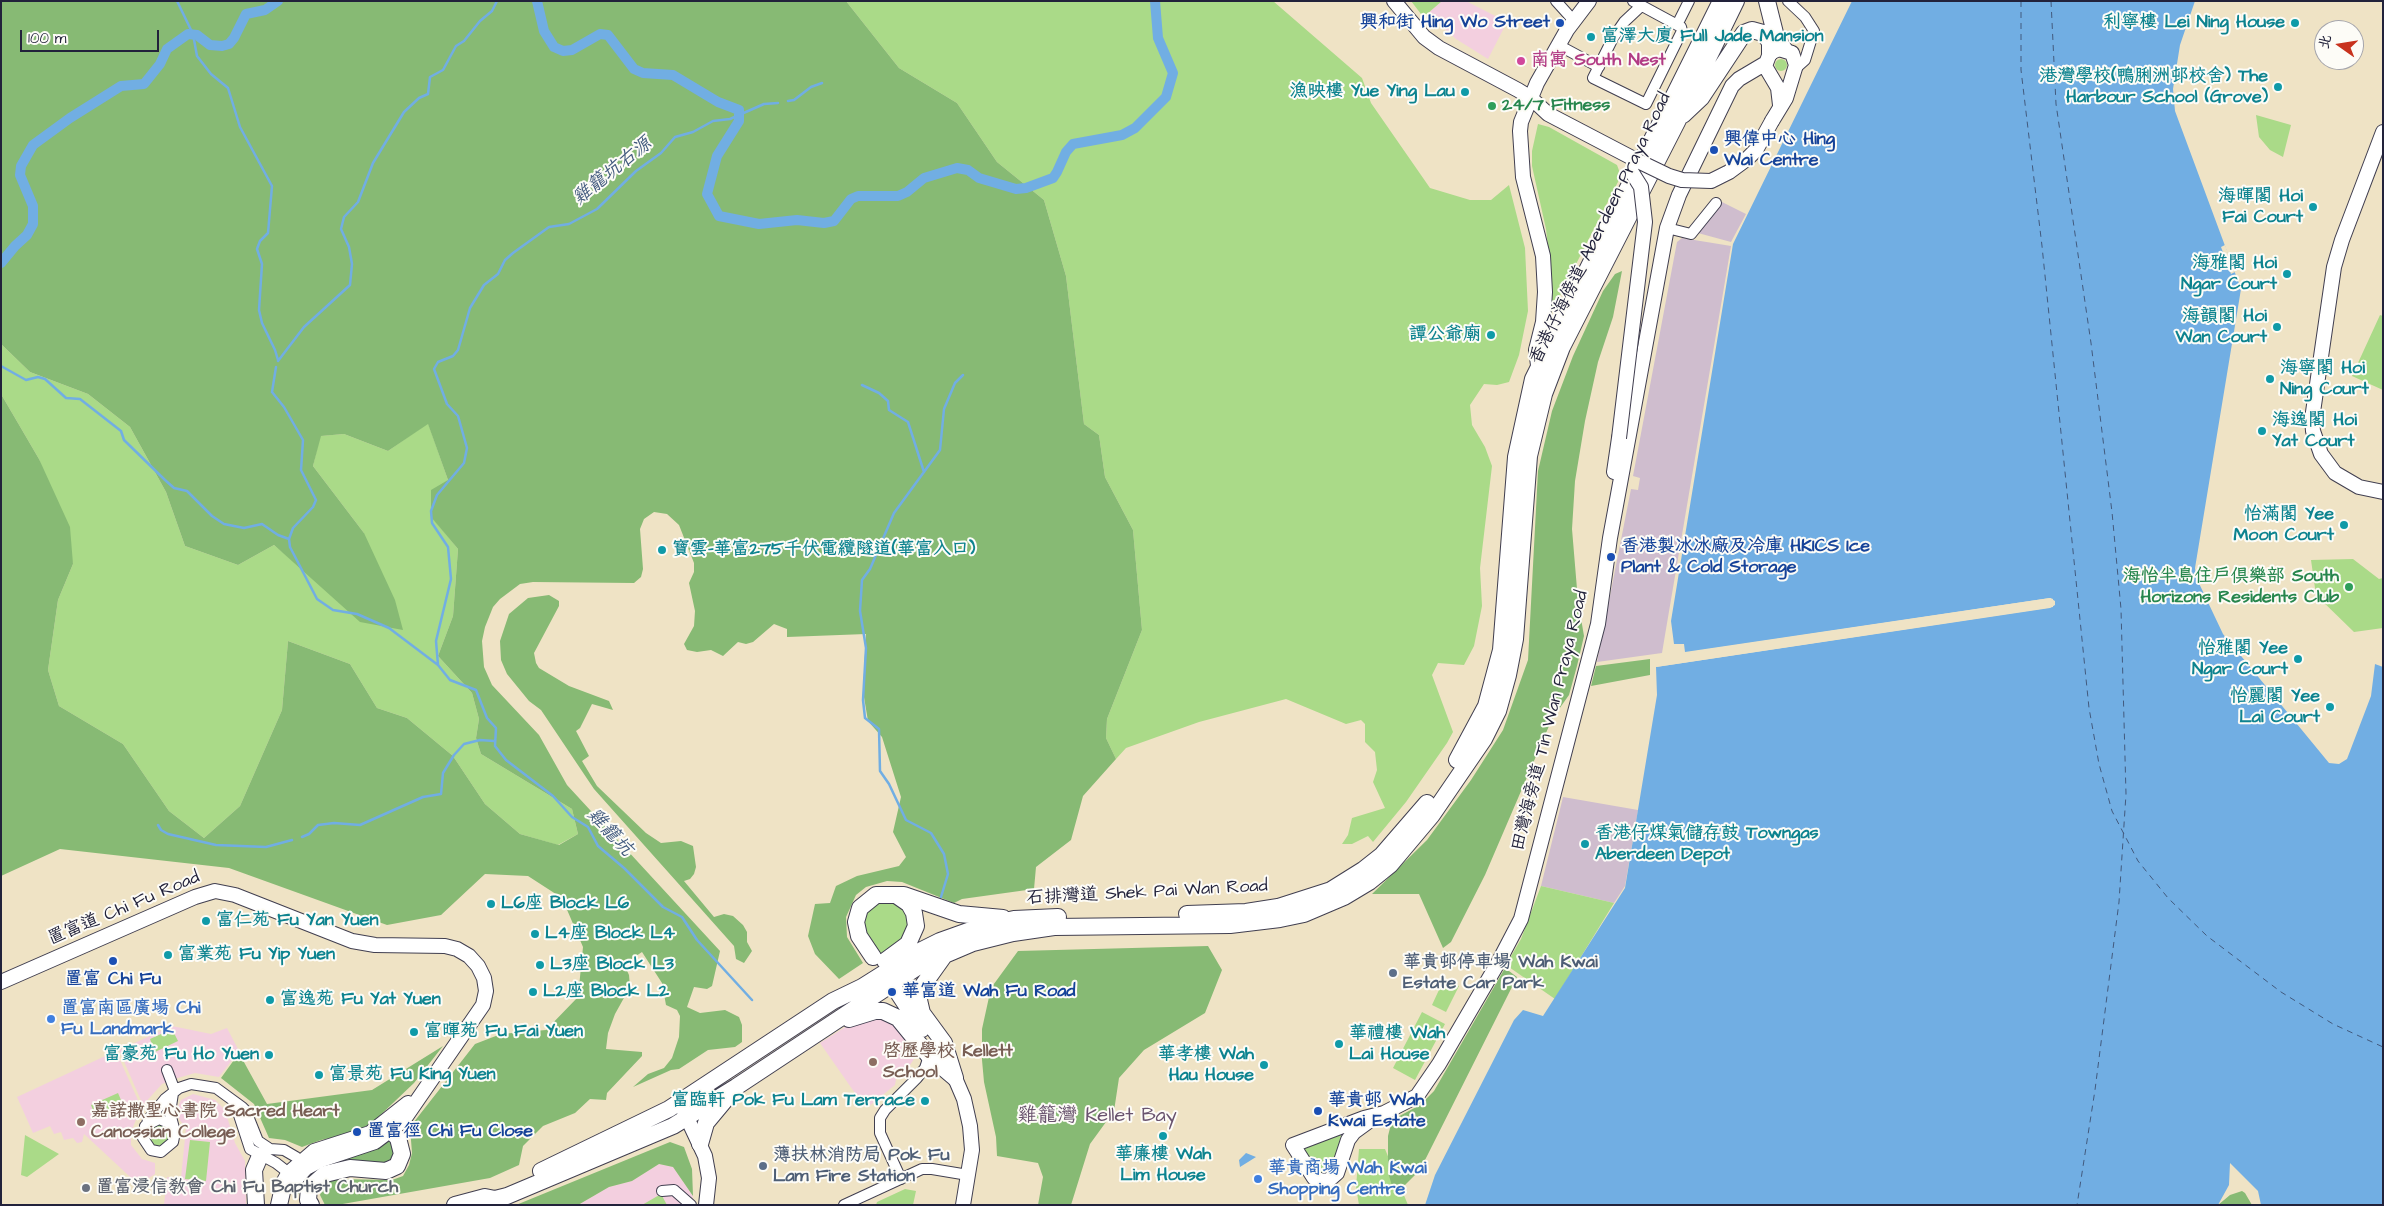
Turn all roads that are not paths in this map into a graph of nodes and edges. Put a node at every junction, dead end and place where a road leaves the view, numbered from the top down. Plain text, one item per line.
1 (1394, 1) edge
2 (1556, 1) edge
3 (1590, 1) edge
4 (1688, 1) edge
5 (1710, 1) edge
6 (1721, 1) edge
7 (1736, 1) edge
8 (1767, 1) edge
9 (1788, 1) edge
10 (1636, 4) edge
11 (1574, 21) junction
12 (1709, 22) junction
13 (1677, 25) junction
14 (1558, 45) junction
15 (1808, 49) junction
16 (1776, 62) junction
17 (1598, 67) junction
18 (1794, 71) junction
19 (1530, 98) junction
20 (1780, 105) junction
21 (1677, 122) junction
22 (2383, 132) edge
23 (1617, 150) junction
24 (1716, 203) dead end
25 (1667, 228) junction
26 (1538, 365) junction
27 (1544, 394) joint
28 (2383, 492) edge
29 (1610, 538) junction
30 (889, 893) junction
31 (1014, 919) junction
32 (946, 953) junction
33 (873, 957) dead end
34 (1, 982) edge
35 (898, 994) dead end
36 (833, 1001) junction
37 (833, 1023) junction
38 (929, 1056) junction
39 (167, 1070) dead end
40 (955, 1078) junction
41 (736, 1087) junction
42 (174, 1092) junction
43 (680, 1102) junction
44 (1376, 1116) junction
45 (688, 1117) junction
46 (171, 1124) junction
47 (145, 1127) junction
48 (383, 1130) junction
49 (700, 1144) junction
50 (265, 1152) junction
51 (298, 1170) junction
52 (968, 1175) junction
53 (901, 1178) junction
54 (662, 1191) dead end
55 (486, 1197) junction
56 (869, 1200) edge
57 (256, 1205) edge
58 (280, 1205) edge
59 (311, 1205) edge
60 (455, 1205) edge
61 (691, 1205) edge
62 (706, 1205) edge
63 (844, 1205) edge
64 (963, 1205) edge

1 - 19 street
2 - 11 street
3 - 11 street, 石排灣道 Shek Pai Wan Road
4 - 13 street
5 - 12 main road
6 - 12 main road, 香港仔海傍道 Aberdeen Praya Road
7 - 21 main road, 香港仔海傍道 Aberdeen Praya Road
8 - 16 main road
9 - 15 street
10 - 13 street
10 - 17 street
11 - 14 street, 石排灣道 Shek Pai Wan Road
12 - 26 main road, 香港仔海傍道 Aberdeen Praya Road
13 - 17 street
14 - 17 street
14 - 19 street, 石排灣道 Shek Pai Wan Road
15 - 16 street
15 - 18 street
16 - 18 street
16 - 18 street
16 - 20 street
16 - 21 main road
16 - 25 street, 田灣海旁道 Tin Wan Praya Road
18 - 20 street
19 - 23 street
19 - 26 street, 石排灣道 Shek Pai Wan Road
20 - 23 street, bridge
21 - 27 main road, 香港仔海傍道 Aberdeen Praya Road
22 - 28 street
23 - 29 street, bridge
24 - 25 street
25 - 29 street, 田灣海旁道 Tin Wan Praya Road
26 - 31 main road, 石排灣道 Shek Pai Wan Road
27 - 32 main road, 石排灣道 Shek Pai Wan Road
29 - 44 street, 田灣海旁道 Tin Wan Praya Road
30 - 31 main road
30 - 33 main road
30 - 36 main road
31 - 36 main road, 石排灣道 Shek Pai Wan Road
32 - 37 main road, 石排灣道 Shek Pai Wan Road
32 - 40 main road
34 - 48 street, 置富道 Chi Fu Road
35 - 40 main road
36 - 43 main road, 石排灣道 Shek Pai Wan Road
37 - 38 main road
37 - 41 main road, 石排灣道 Shek Pai Wan Road
38 - 40 main road
38 - 53 street
39 - 42 street
40 - 52 street
41 - 45 main road, 石排灣道 Shek Pai Wan Road
41 - 49 main road
42 - 46 street
42 - 47 street
42 - 50 street
43 - 45 street
43 - 55 main road, 石排灣道 Shek Pai Wan Road
44 - 44 street, 田灣海旁道 Tin Wan Praya Road
45 - 49 street
45 - 55 main road, 石排灣道 Shek Pai Wan Road
46 - 47 street
46 - 47 street
48 - 51 street, 置富道 Chi Fu Road
48 - 59 main road
49 - 62 street
50 - 51 street
50 - 51 street
50 - 57 main road
51 - 58 main road
52 - 53 street
52 - 64 street
53 - 56 street
54 - 61 street
55 - 60 main road
56 - 63 street

